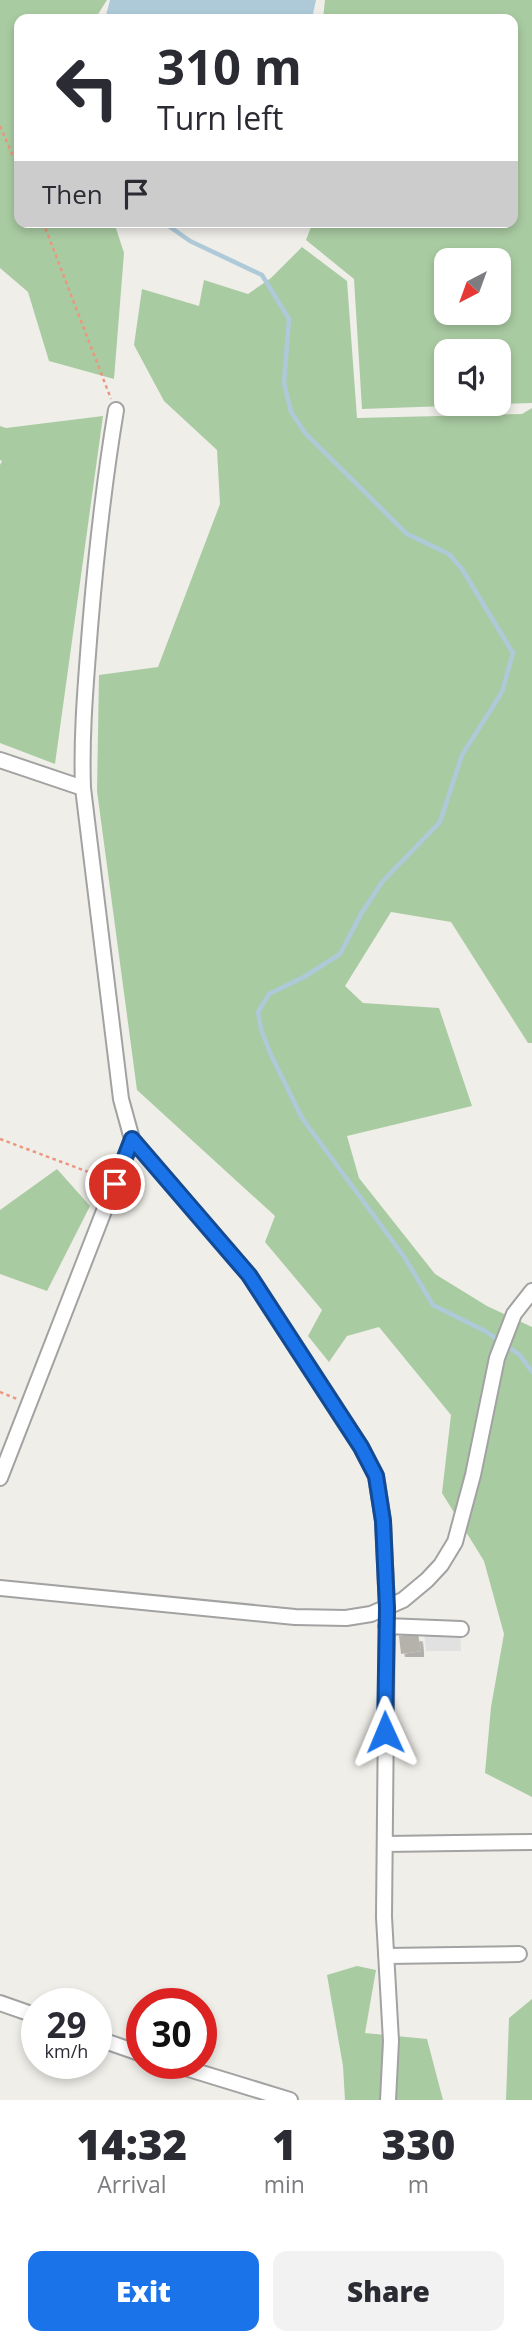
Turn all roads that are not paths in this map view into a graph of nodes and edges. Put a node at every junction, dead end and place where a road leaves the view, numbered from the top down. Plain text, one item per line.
1 (116, 410) road end
2 (0, 760) edge
3 (83, 788) junction
4 (132, 1139) junction
5 (532, 1291) edge
6 (0, 1478) edge
7 (0, 1588) edge
8 (387, 1608) junction
9 (386, 1626) junction
10 (461, 1629) dead end
11 (532, 1842) edge
12 (385, 1844) junction
13 (519, 1954) dead end
14 (386, 1955) junction
15 (0, 2003) edge
16 (21, 2010) edge
17 (217, 2078) edge
18 (285, 2099) edge
19 (388, 2100) edge

1 - 3 street
2 - 3 street
3 - 4 street
4 - 6 street
4 - 8 street
5 - 8 street
7 - 8 street
8 - 9 street
9 - 10 street
9 - 12 street
11 - 12 street
12 - 14 street
13 - 14 street
14 - 19 street
15 - 16 street
17 - 18 street

